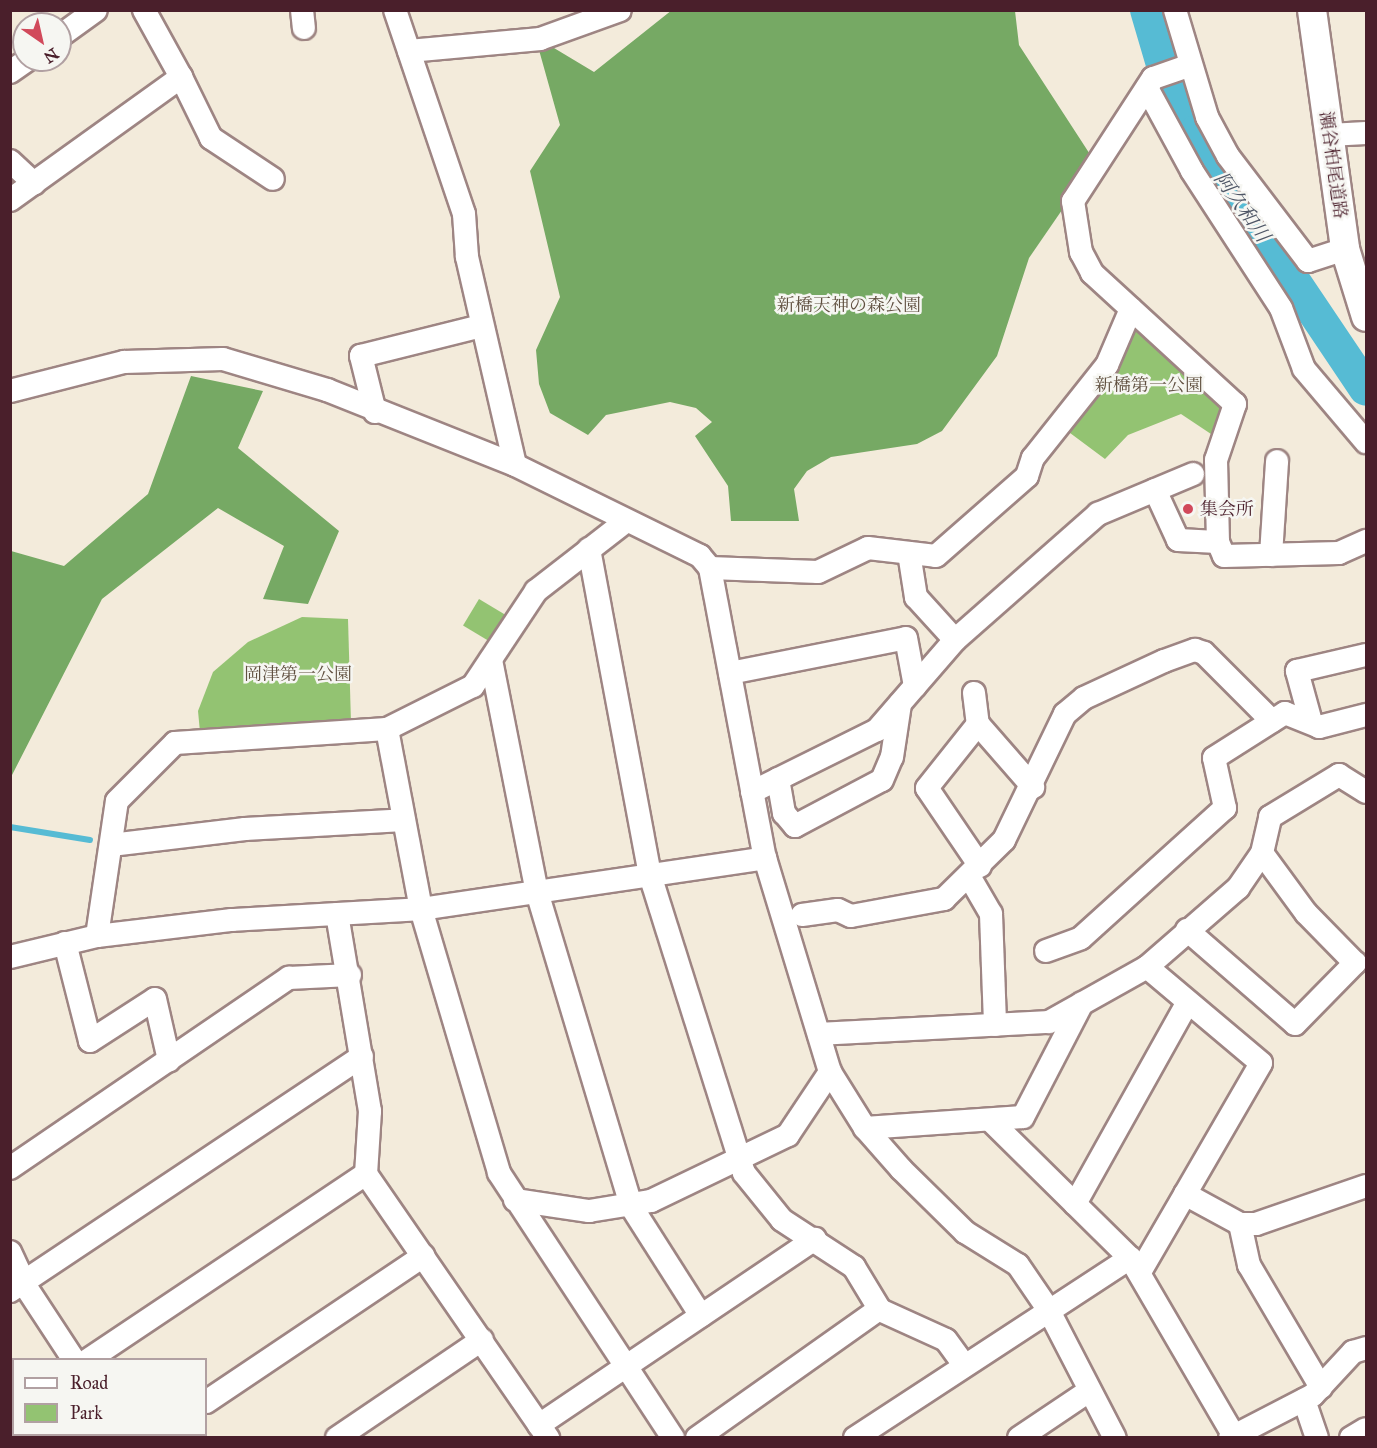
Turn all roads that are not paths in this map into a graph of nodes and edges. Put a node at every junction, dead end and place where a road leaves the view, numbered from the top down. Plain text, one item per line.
1 (96, 10) edge
2 (144, 10) edge
3 (395, 10) edge
4 (620, 10) edge
5 (1175, 10) edge
6 (1312, 10) edge
7 (72, 27) edge
8 (409, 51) junction
9 (1185, 67) junction
10 (181, 76) junction
11 (1150, 83) junction
12 (1366, 133) edge
13 (1329, 135) junction
14 (10, 161) edge
15 (273, 179) dead end
16 (34, 183) junction
17 (10, 200) edge
18 (1345, 249) junction
19 (1131, 309) junction
20 (1366, 317) edge
21 (481, 326) junction
22 (10, 391) edge
23 (375, 412) junction
24 (1366, 442) edge
25 (1277, 461) dead end
26 (515, 465) junction
27 (1192, 474) dead end
28 (1155, 490) junction
29 (626, 522) junction
30 (1366, 541) edge
31 (1218, 542) junction
32 (589, 549) junction
33 (909, 553) junction
34 (1271, 555) junction
35 (710, 568) junction
36 (955, 640) junction
37 (1366, 655) edge
38 (491, 660) junction
39 (730, 673) junction
40 (974, 693) dead end
41 (908, 694) junction
42 (1366, 715) edge
43 (1272, 721) junction
44 (1311, 722) junction
45 (978, 724) junction
46 (387, 729) junction
47 (778, 779) junction
48 (1033, 787) junction
49 (752, 792) junction
50 (1366, 792) edge
51 (404, 820) junction
52 (111, 845) junction
53 (1262, 853) junction
54 (765, 858) junction
55 (974, 871) junction
56 (650, 875) junction
57 (537, 892) junction
58 (421, 909) junction
59 (337, 914) junction
60 (793, 918) junction
61 (1187, 930) junction
62 (97, 936) junction
63 (65, 944) junction
64 (1046, 951) dead end
65 (10, 957) edge
66 (1147, 967) junction
67 (350, 975) junction
68 (1082, 1002) junction
69 (1188, 1002) junction
70 (995, 1024) junction
71 (819, 1034) junction
72 (362, 1056) junction
73 (169, 1060) junction
74 (830, 1072) junction
75 (991, 1121) junction
76 (865, 1128) junction
77 (739, 1158) junction
78 (10, 1168) edge
79 (366, 1174) junction
80 (1366, 1186) edge
81 (1185, 1194) junction
82 (514, 1200) junction
83 (1075, 1204) junction
84 (631, 1206) junction
85 (1240, 1224) junction
86 (815, 1239) junction
87 (10, 1252) edge
88 (423, 1256) junction
89 (1135, 1265) junction
90 (17, 1286) edge
91 (879, 1308) junction
92 (1048, 1309) junction
93 (701, 1316) junction
94 (482, 1340) junction
95 (1366, 1348) edge
96 (73, 1358) edge
97 (90, 1358) edge
98 (963, 1365) junction
99 (625, 1368) junction
100 (1089, 1391) junction
101 (1312, 1394) junction
102 (207, 1401) edge
103 (1366, 1429) edge
104 (542, 1433) edge
105 (337, 1437) edge
106 (672, 1437) edge
107 (697, 1437) edge
108 (855, 1437) edge
109 (1019, 1437) edge
110 (1115, 1437) edge
111 (1233, 1437) edge
112 (1317, 1437) edge
113 (1351, 1437) edge

1 - 7 street
2 - 10 street
3 - 8 street
4 - 8 street
5 - 9 street
6 - 13 main road, 瀬谷柏尾道路
8 - 21 street
9 - 11 street
9 - 18 street
10 - 15 street
10 - 16 street
11 - 19 street
11 - 24 street
12 - 13 street
13 - 18 main road, 瀬谷柏尾道路
14 - 16 street
16 - 17 street
18 - 20 main road, 瀬谷柏尾道路
19 - 31 street
19 - 33 street
21 - 23 street
21 - 26 street
22 - 23 street
23 - 26 street
25 - 34 street
26 - 29 street
27 - 28 street
28 - 31 street
28 - 36 street
29 - 32 street
29 - 35 street
30 - 34 street
31 - 34 street
32 - 38 street
32 - 56 street
33 - 35 street
33 - 36 street
35 - 39 street
36 - 41 street
37 - 44 street
38 - 46 street
38 - 57 street
39 - 41 street
39 - 49 street
40 - 45 street
41 - 47 street
41 - 47 street
42 - 44 street
43 - 44 street
43 - 48 street
43 - 64 street
45 - 48 street
45 - 55 street
46 - 51 street
46 - 52 street
47 - 49 street
48 - 55 street
49 - 54 street
50 - 53 street
51 - 52 street
51 - 58 street
52 - 62 street
53 - 61 street
53 - 61 street
54 - 56 street
54 - 60 street
55 - 60 street
55 - 70 street
56 - 57 street
56 - 77 street
57 - 58 street
57 - 84 street
58 - 59 street
58 - 82 street
59 - 62 street
59 - 67 street
60 - 71 street
61 - 66 street
62 - 63 street
63 - 65 street
63 - 73 street
66 - 68 street
66 - 69 street
67 - 72 street
67 - 73 street
68 - 70 street
68 - 75 street
69 - 81 street
69 - 83 street
70 - 71 street
71 - 74 street
72 - 79 street
72 - 90 street
73 - 78 street
74 - 76 street
74 - 77 street
75 - 76 street
75 - 83 street
76 - 92 street
77 - 84 street
77 - 86 street
79 - 88 street
79 - 97 street
80 - 85 street
81 - 85 street
81 - 89 street
82 - 84 street
82 - 99 street
83 - 89 street
84 - 93 street
85 - 101 street
86 - 91 street
86 - 93 street
87 - 90 street
88 - 94 street
88 - 102 street
89 - 92 street
89 - 111 street
90 - 96 street
91 - 98 street
91 - 107 street
92 - 98 street
92 - 100 street
93 - 99 street
94 - 104 street
94 - 105 street
95 - 101 street
98 - 108 street
99 - 104 street
99 - 106 street
100 - 109 street
100 - 110 street
101 - 111 street
101 - 112 street
103 - 113 street

